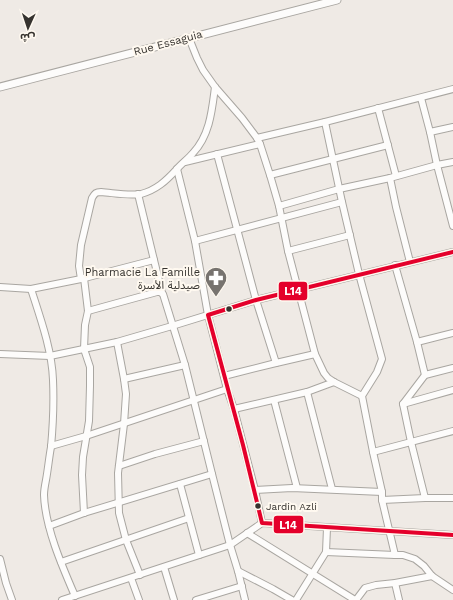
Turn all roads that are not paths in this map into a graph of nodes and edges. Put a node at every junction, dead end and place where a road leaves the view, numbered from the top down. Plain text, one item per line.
1 (337, 0) edge
2 (189, 38) junction
3 (0, 87) edge
4 (215, 87) junction
5 (453, 89) edge
6 (421, 98) junction
7 (378, 108) junction
8 (325, 122) junction
9 (453, 127) edge
10 (430, 132) junction
11 (257, 138) junction
12 (260, 144) junction
13 (388, 145) junction
14 (217, 154) junction
15 (333, 159) junction
16 (185, 162) junction
17 (453, 162) edge
18 (437, 165) junction
19 (177, 169) junction
20 (270, 175) junction
21 (393, 177) junction
22 (340, 189) junction
23 (138, 194) junction
24 (342, 202) junction
25 (450, 203) edge
26 (279, 206) junction
27 (281, 218) junction
28 (453, 226) edge
29 (237, 230) junction
30 (350, 235) junction
31 (195, 241) junction
32 (288, 251) junction
33 (453, 252) edge
34 (154, 260) junction
35 (410, 262) junction
36 (395, 265) junction
37 (360, 274) junction
38 (82, 279) junction
39 (0, 287) edge
40 (31, 289) junction
41 (298, 290) junction
42 (162, 293) junction
43 (256, 300) junction
44 (88, 312) junction
45 (208, 315) junction
46 (172, 326) junction
47 (453, 333) edge
48 (117, 342) junction
49 (417, 342) junction
50 (84, 349) junction
51 (0, 354) edge
52 (315, 354) junction
53 (50, 356) junction
54 (276, 363) junction
55 (185, 365) junction
56 (453, 368) edge
57 (224, 376) junction
58 (425, 376) junction
59 (124, 379) junction
60 (334, 382) junction
61 (227, 389) junction
62 (453, 390) edge
63 (307, 392) junction
64 (362, 396) junction
65 (193, 400) junction
66 (274, 400) junction
67 (403, 404) junction
68 (234, 409) junction
69 (124, 424) junction
70 (453, 431) edge
71 (86, 436) junction
72 (204, 441) junction
73 (411, 442) junction
74 (51, 446) junction
75 (372, 452) junction
76 (119, 466) junction
77 (212, 474) junction
78 (180, 484) junction
79 (297, 488) junction
80 (255, 490) junction
81 (332, 490) junction
82 (382, 492) junction
83 (425, 498) junction
84 (453, 498) edge
85 (382, 500) junction
86 (118, 502) junction
87 (84, 513) junction
88 (189, 518) junction
89 (262, 523) junction
90 (49, 526) junction
91 (327, 528) junction
92 (390, 532) junction
93 (247, 533) junction
94 (453, 535) edge
95 (126, 540) junction
96 (230, 545) junction
97 (326, 552) junction
98 (199, 555) junction
99 (395, 555) junction
100 (0, 559) edge
101 (61, 562) junction
102 (164, 566) junction
103 (238, 571) junction
104 (313, 574) junction
105 (140, 575) junction
106 (432, 576) junction
107 (131, 578) junction
108 (396, 583) junction
109 (242, 586) junction
110 (453, 590) edge
111 (76, 596) junction
112 (209, 598) edge
113 (12, 600) edge
114 (62, 600) edge
115 (138, 600) edge
116 (174, 600) edge
117 (196, 600) edge
118 (245, 600) edge
119 (292, 600) edge
120 (296, 600) edge
121 (355, 600) edge
122 (399, 600) edge

1 - 2 street, Rue Essaguia
2 - 3 street, Rue Essaguia
2 - 4 street
4 - 11 street
4 - 16 street
5 - 6 street
6 - 7 street
6 - 10 street
7 - 8 street
7 - 13 street
8 - 11 street
8 - 15 street
9 - 10 street
10 - 18 street
11 - 12 street
12 - 14 street
12 - 20 street
13 - 15 street
13 - 21 street
14 - 16 street
14 - 29 street
15 - 20 street
15 - 22 street
16 - 19 street
17 - 18 street
18 - 21 street
18 - 25 street
19 - 23 street
19 - 31 street
20 - 26 street
21 - 22 street
21 - 35 street
22 - 24 street
22 - 26 street
23 - 34 street
23 - 38 street
24 - 27 street
24 - 30 street
25 - 28 street
26 - 27 street
27 - 29 street
27 - 32 street
29 - 31 street
29 - 43 street
30 - 32 street
30 - 37 street
31 - 45 street
32 - 41 street
33 - 35 street
34 - 38 street
34 - 42 street
35 - 36 street
36 - 37 street
36 - 49 street
37 - 41 street
37 - 64 street
38 - 40 street
38 - 44 street
39 - 40 street
40 - 53 street
41 - 43 street
41 - 52 street
42 - 44 street
42 - 46 street
43 - 45 street
43 - 54 street
44 - 50 street
45 - 46 street
45 - 57 street
46 - 48 street
46 - 55 street
47 - 49 street
48 - 50 street
48 - 59 street
49 - 58 street
50 - 53 street
50 - 71 street
51 - 53 street
52 - 54 street
52 - 60 street
53 - 74 street
54 - 57 street
55 - 59 street
55 - 65 street
56 - 58 street
57 - 61 street
58 - 67 street
59 - 69 street
60 - 63 street
60 - 64 street
61 - 65 street
61 - 68 street
62 - 67 street
63 - 66 street
63 - 81 street
64 - 75 street
65 - 69 street
65 - 72 street
66 - 68 street
66 - 79 street
67 - 73 street
68 - 80 street
69 - 71 street
69 - 76 street
70 - 73 street
71 - 74 street
71 - 87 street
72 - 76 street
72 - 77 street
73 - 75 street
73 - 83 street
74 - 90 street
75 - 82 street
76 - 86 street
77 - 78 street
77 - 96 street
78 - 86 street
78 - 88 street
79 - 80 street
79 - 81 street
80 - 89 street
81 - 82 street
82 - 85 street
83 - 84 street
83 - 85 street
85 - 92 street
86 - 87 street
86 - 95 street
87 - 90 street
88 - 95 street
88 - 98 street
89 - 91 street
89 - 93 street
90 - 101 street
91 - 92 street
91 - 97 street
92 - 94 street
92 - 99 street
93 - 96 street
93 - 104 street
95 - 101 street
95 - 105 street
96 - 98 street
96 - 103 street
97 - 99 street
97 - 104 street
98 - 102 street
99 - 106 street
100 - 113 street
101 - 111 street
102 - 105 street
102 - 116 street
103 - 109 street
103 - 119 street
104 - 120 street
104 - 121 street
105 - 107 street
106 - 108 street
106 - 110 street
107 - 111 street
107 - 115 street
108 - 121 street
108 - 122 street
109 - 112 street
109 - 118 street
111 - 114 street
112 - 117 street

